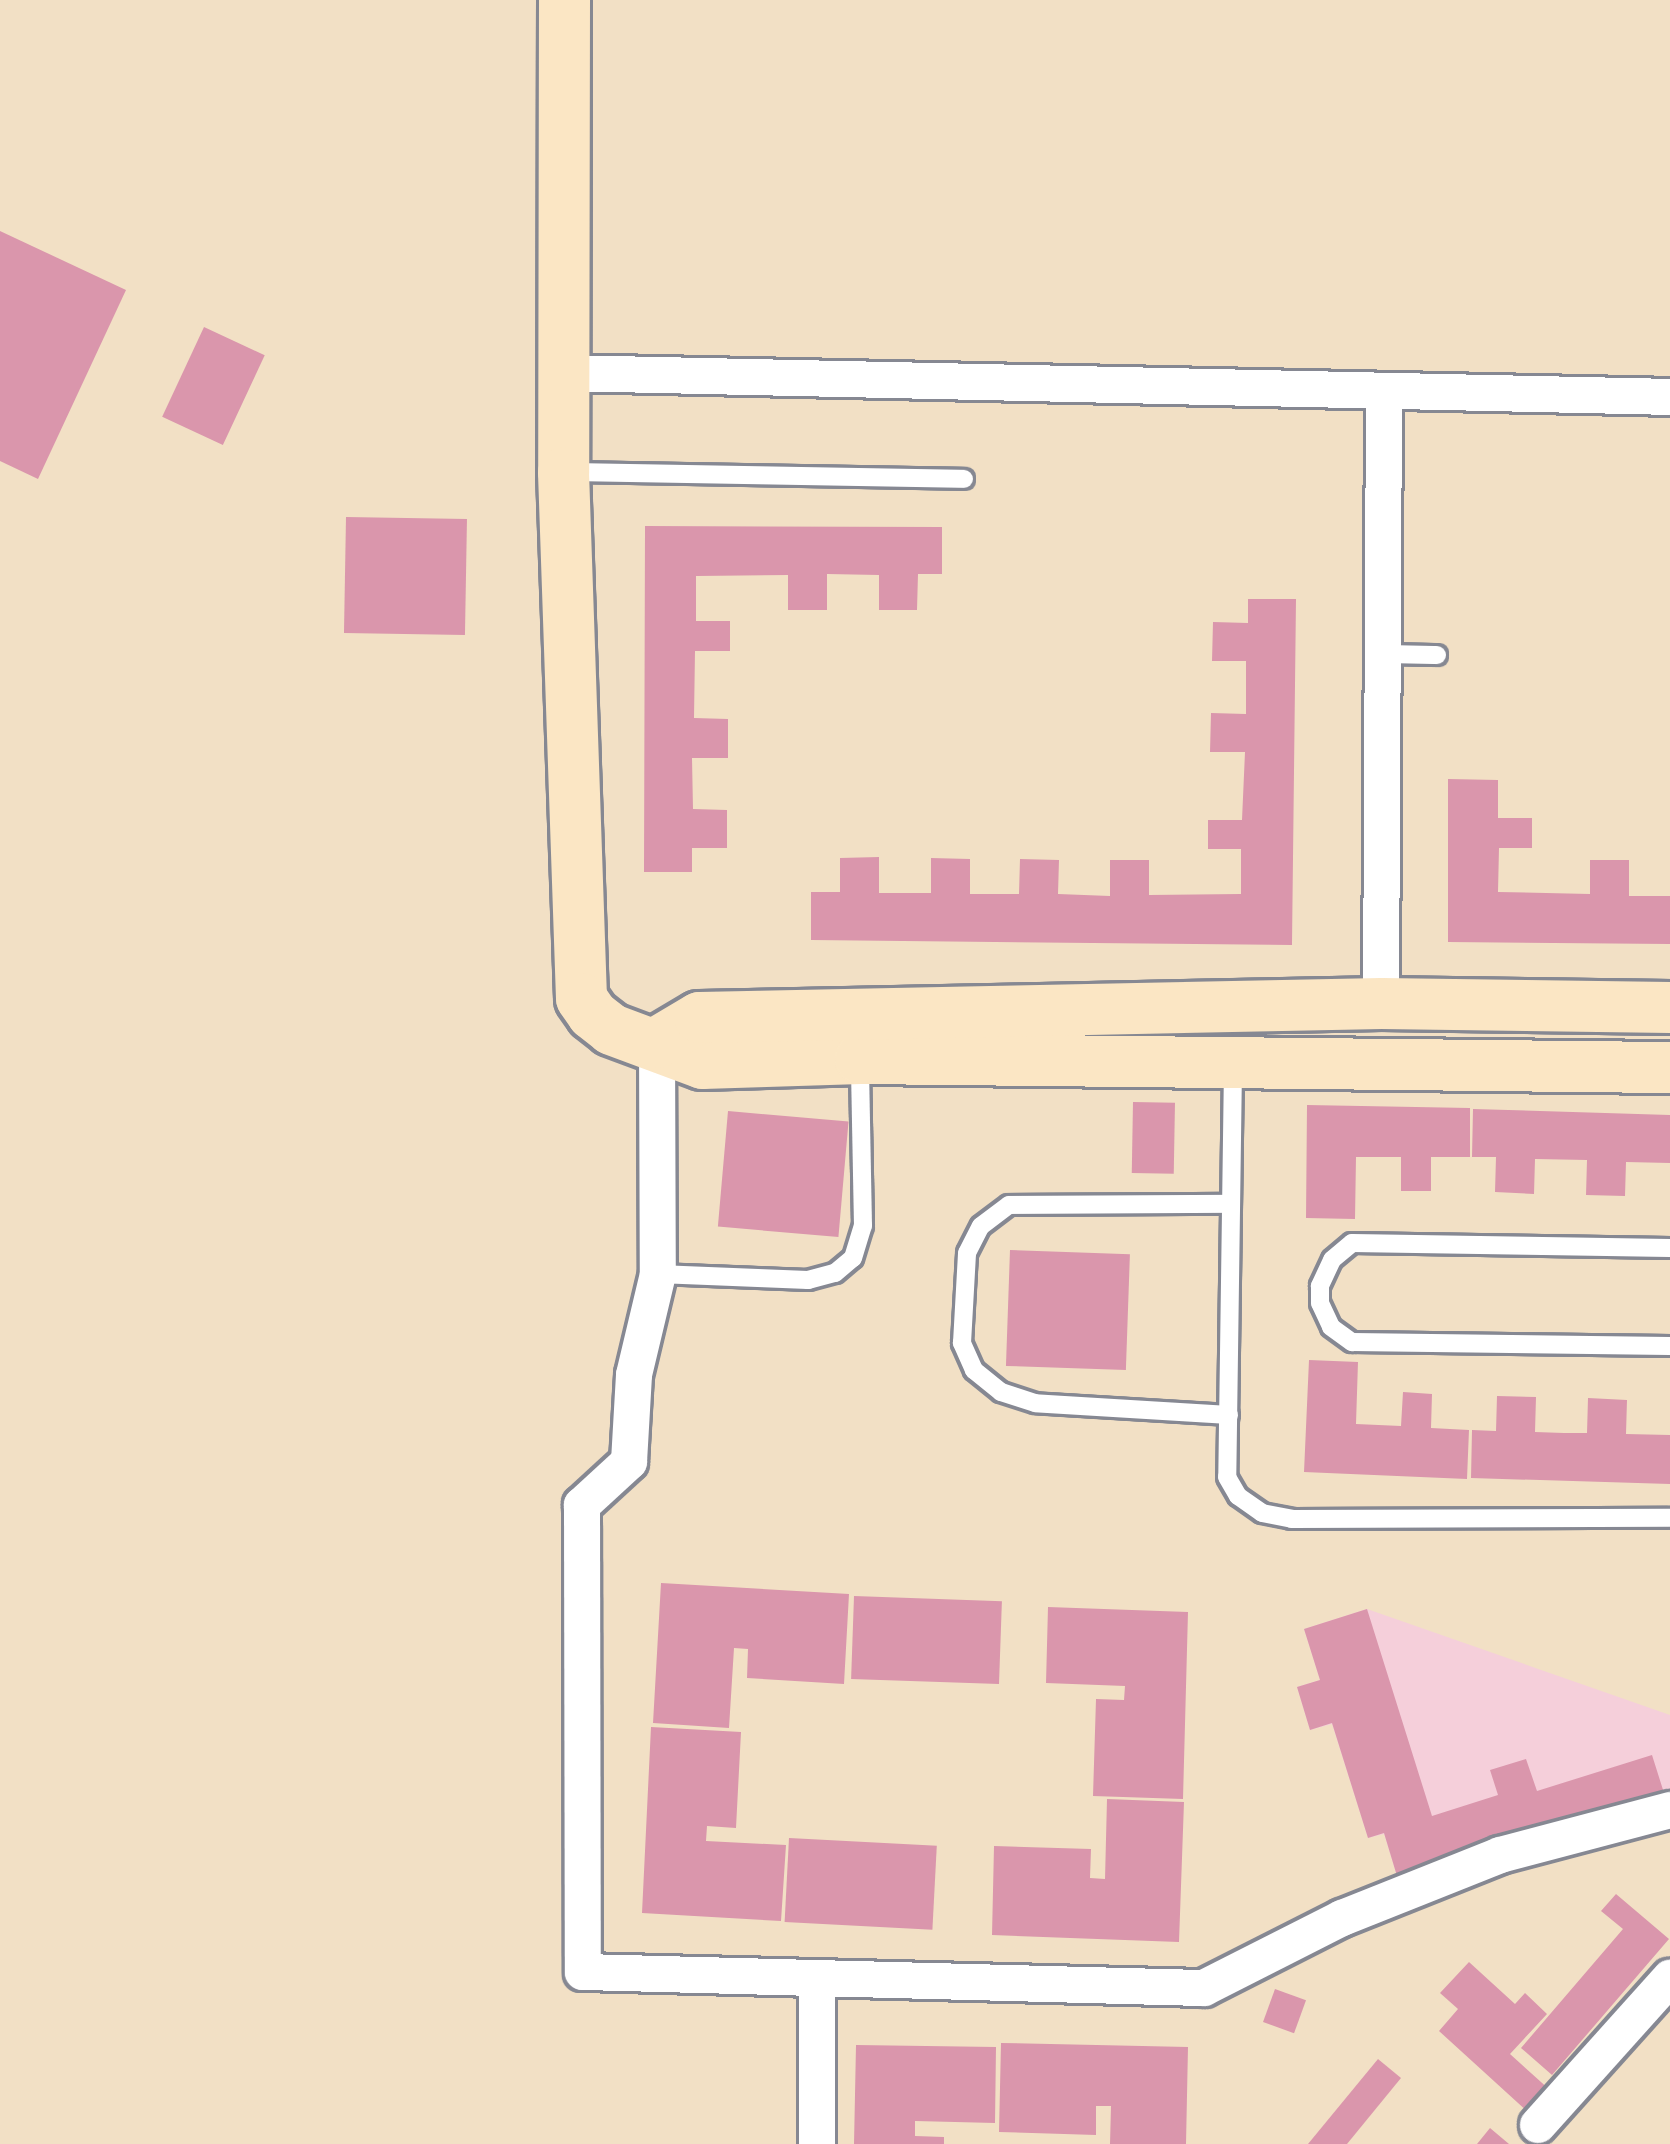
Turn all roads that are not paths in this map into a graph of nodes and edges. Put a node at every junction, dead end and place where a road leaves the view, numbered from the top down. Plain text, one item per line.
1 (564, 0) edge
2 (565, 374) junction
3 (1384, 393) junction
4 (1670, 397) edge
5 (563, 472) junction
6 (964, 479) dead end
7 (1383, 654) junction
8 (1437, 656) dead end
9 (1381, 1003) junction
10 (1670, 1007) edge
11 (657, 1042) junction
12 (860, 1058) junction
13 (1233, 1062) junction
14 (1670, 1067) edge
15 (1231, 1204) junction
16 (1670, 1248) edge
17 (658, 1274) junction
18 (1670, 1346) edge
19 (1229, 1415) junction
20 (1670, 1518) edge
21 (1670, 1810) edge
22 (817, 1978) junction
23 (1670, 1978) edge
24 (1538, 2125) dead end
25 (817, 2144) edge

1 - 2 street
2 - 3 street
2 - 5 street
3 - 4 street
3 - 7 street
5 - 6 lane
5 - 11 street
7 - 8 lane
7 - 9 street
9 - 10 street
9 - 11 street
11 - 12 street
11 - 17 street
12 - 13 street
12 - 17 lane
13 - 14 street
13 - 15 lane
15 - 19 lane
15 - 19 lane
16 - 18 lane
17 - 22 street
19 - 20 lane
21 - 22 street
22 - 25 street
23 - 24 street

